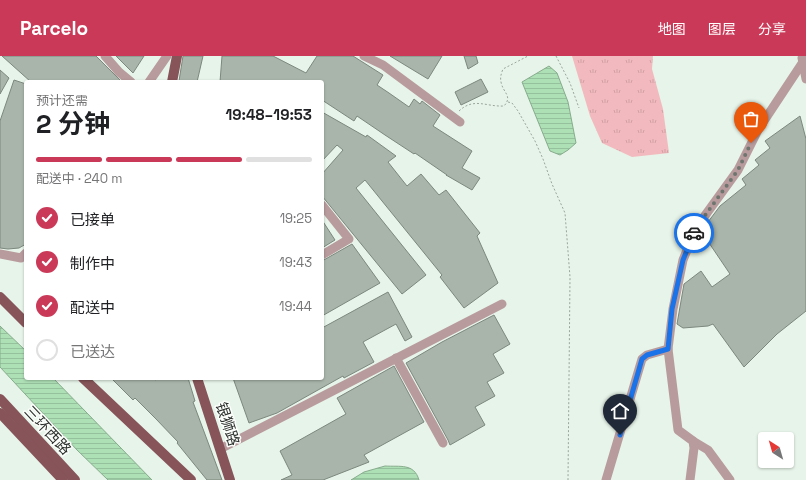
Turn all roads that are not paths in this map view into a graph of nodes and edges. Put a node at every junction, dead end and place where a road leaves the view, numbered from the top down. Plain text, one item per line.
1 (106, 56) edge
2 (167, 56) edge
3 (176, 56) edge
4 (364, 56) edge
5 (803, 59) edge
6 (806, 78) edge
7 (129, 80) edge
8 (150, 80) edge
9 (172, 80) edge
10 (457, 120) road end
11 (324, 208) edge
12 (0, 254) edge
13 (324, 254) edge
14 (24, 255) edge
15 (0, 298) edge
16 (502, 304) dead end
17 (24, 321) edge
18 (668, 349) junction
19 (396, 358) junction
20 (85, 380) edge
21 (198, 380) edge
22 (0, 399) edge
23 (0, 412) edge
24 (693, 441) junction
25 (443, 443) dead end
26 (220, 449) junction
27 (63, 480) edge
28 (75, 480) edge
29 (191, 480) edge
30 (230, 480) edge
31 (606, 480) edge
32 (690, 480) edge
33 (730, 480) edge

1 - 7 street
2 - 8 street
3 - 9 main road
4 - 10 street
5 - 6 street
5 - 18 street
11 - 13 street
12 - 14 street
15 - 17 main road
16 - 19 street
18 - 24 street
18 - 31 street
19 - 25 street
19 - 26 street
20 - 29 main road
21 - 26 main road, 银狮路
22 - 28 main road, 三环西路
23 - 27 main road, 三环西路
24 - 32 street
24 - 33 street
26 - 30 main road, 银狮路

